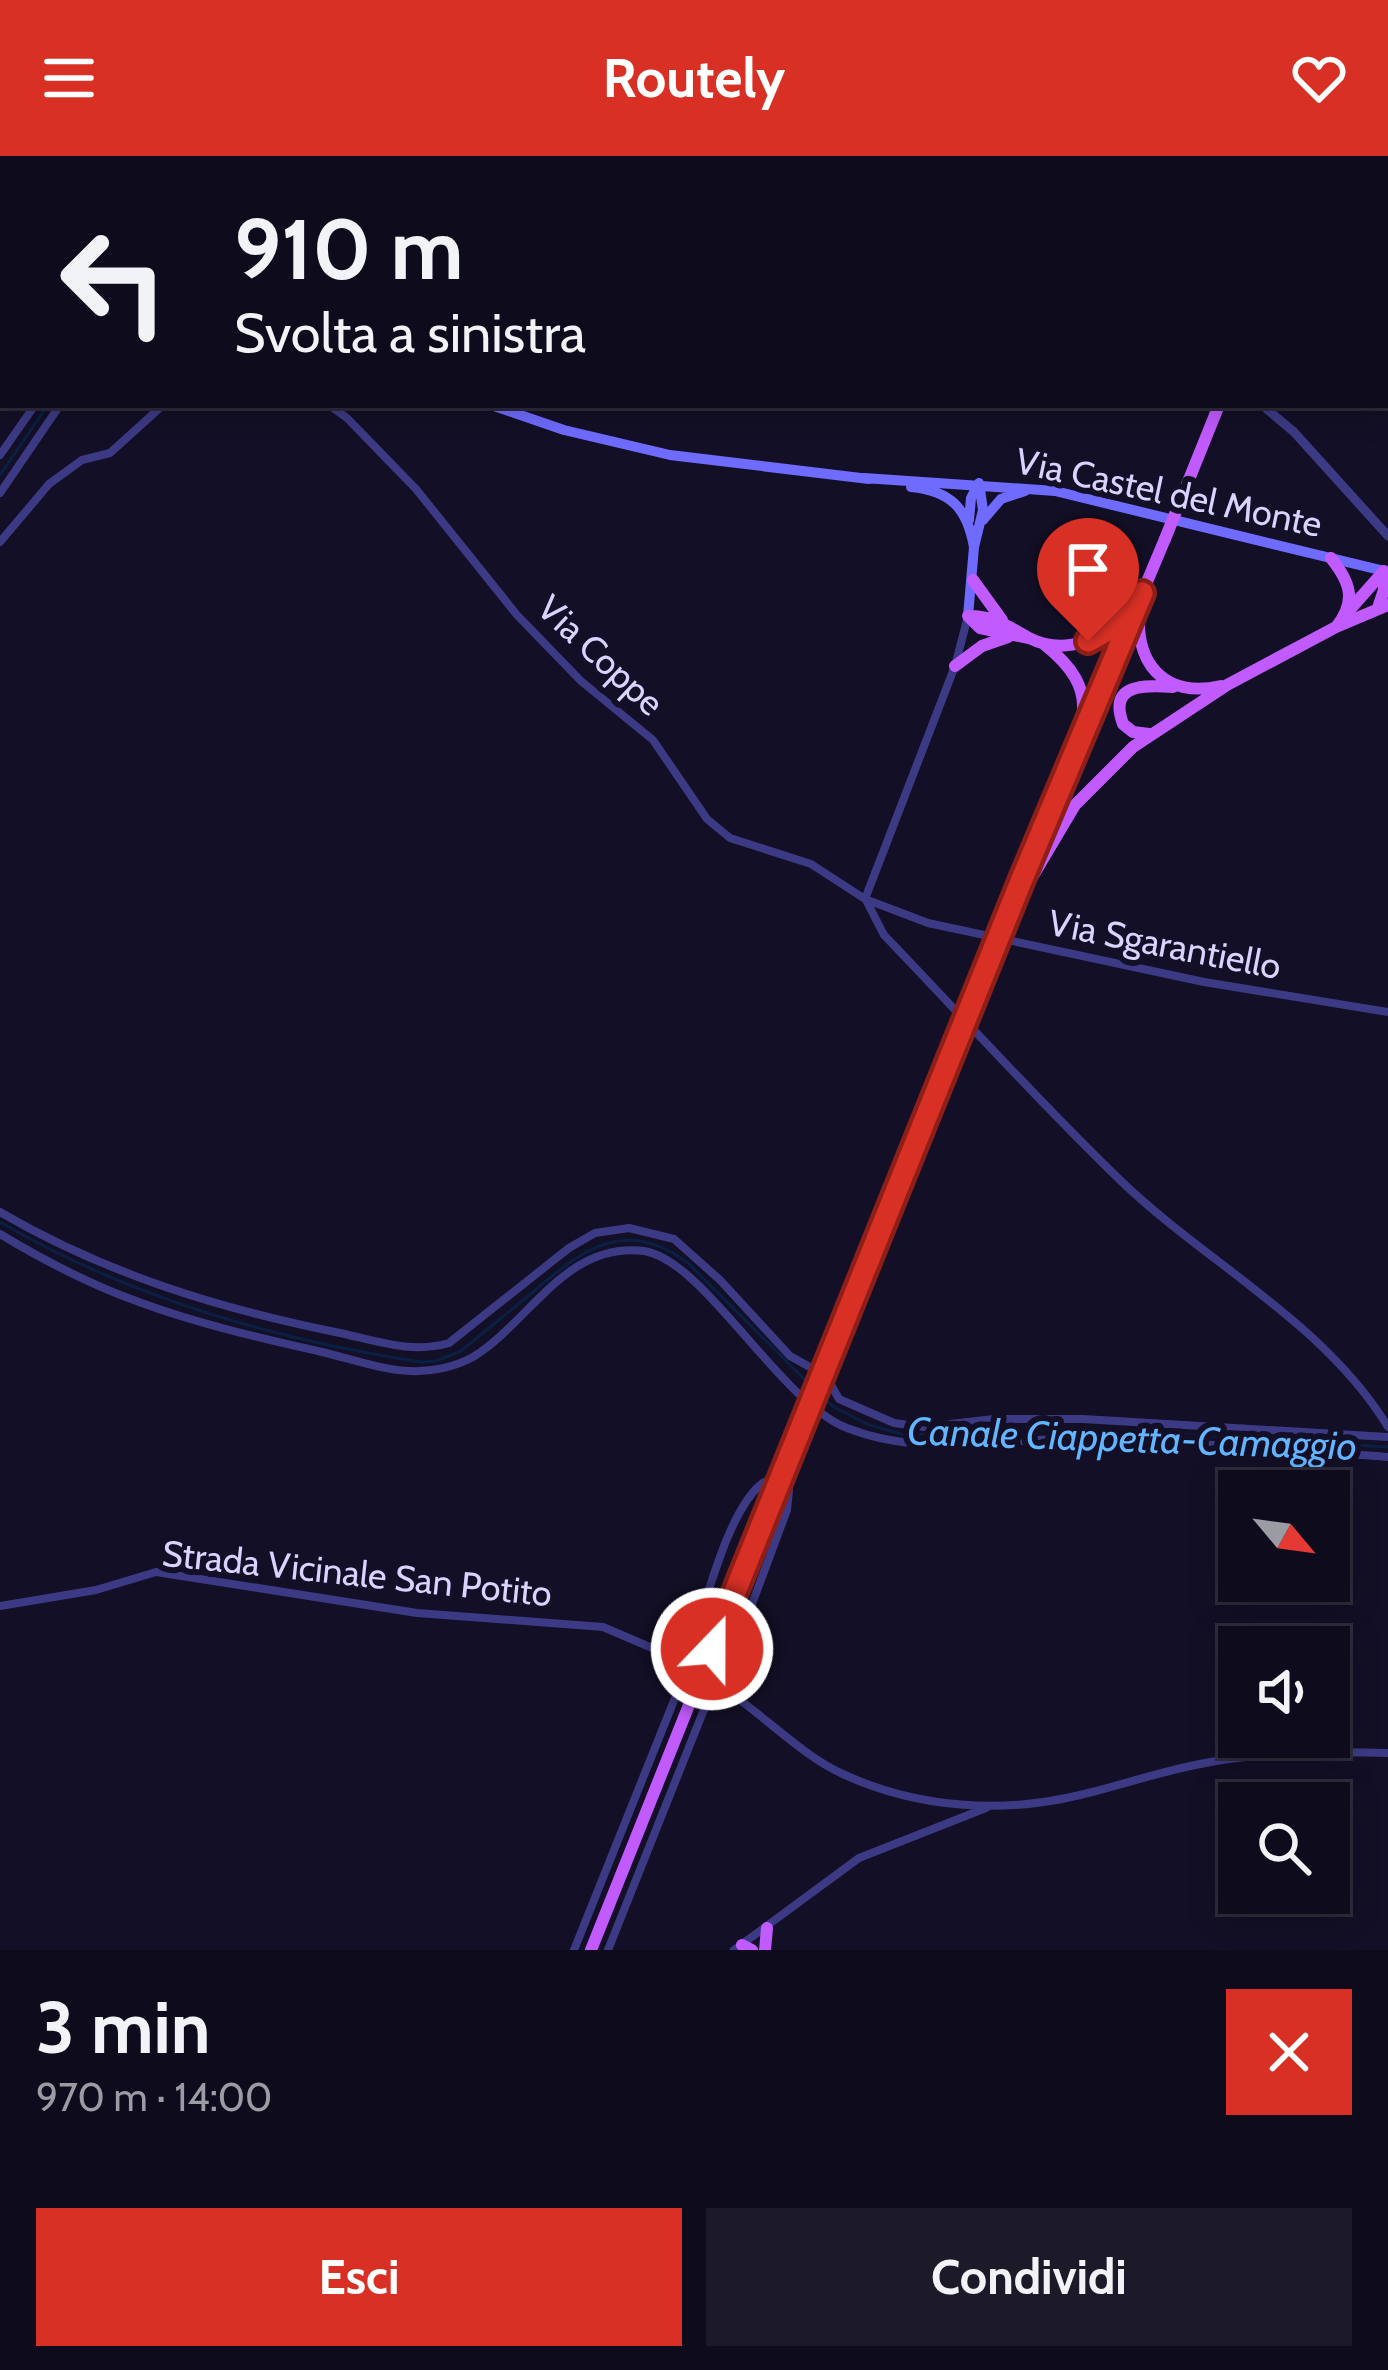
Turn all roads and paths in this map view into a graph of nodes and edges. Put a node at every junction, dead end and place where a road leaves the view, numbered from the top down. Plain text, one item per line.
1 (33, 408) edge
2 (59, 408) edge
3 (160, 408) edge
4 (332, 408) edge
5 (500, 408) edge
6 (1218, 408) edge
7 (1266, 408) edge
8 (0, 454) edge
9 (864, 478) junction
10 (979, 483) junction
11 (1040, 489) junction
12 (0, 493) edge
13 (974, 524) junction
14 (1388, 536) edge
15 (0, 542) edge
16 (1331, 558) junction
17 (1386, 572) edge
18 (974, 580) junction
19 (1142, 593) junction
20 (1383, 606) edge
21 (1346, 614) junction
22 (968, 616) junction
23 (1003, 621) junction
24 (1336, 627) junction
25 (1009, 637) junction
26 (1037, 641) junction
27 (956, 666) junction
28 (1227, 685) junction
29 (1174, 687) junction
30 (1150, 734) junction
31 (1070, 764) junction
32 (865, 899) junction
33 (1009, 916) junction
34 (1388, 1012) edge
35 (0, 1211) edge
36 (0, 1234) edge
37 (549, 1262) junction
38 (561, 1278) junction
39 (144, 1280) junction
40 (136, 1301) junction
41 (760, 1323) junction
42 (356, 1336) junction
43 (745, 1337) junction
44 (349, 1358) junction
45 (999, 1419) junction
46 (1388, 1427) edge
47 (1226, 1429) junction
48 (1388, 1438) edge
49 (1000, 1442) junction
50 (1224, 1448) junction
51 (1388, 1457) edge
52 (0, 1606) edge
53 (685, 1662) junction
54 (723, 1682) junction
55 (1388, 1753) edge
56 (990, 1807) junction
57 (767, 1928) junction
58 (742, 1948) edge
59 (574, 1950) edge
60 (591, 1950) edge
61 (608, 1950) edge
62 (765, 1950) edge

1 - 8 street
2 - 12 street
3 - 15 street
4 - 32 street, Via Coppe
5 - 9 main road
6 - 19 main road, bridge
7 - 14 street
9 - 10 main road, Via Castel del Monte
9 - 13 main road
10 - 11 main road, Via Castel del Monte
10 - 13 main road
11 - 13 main road
11 - 16 main road, Via Castel del Monte
13 - 18 main road
16 - 17 main road, Via Castel del Monte
16 - 21 main road
17 - 20 main road
17 - 21 main road
18 - 22 main road
18 - 23 main road
19 - 26 main road
19 - 29 main road
19 - 31 main road
20 - 24 main road
21 - 24 main road
22 - 23 main road
22 - 25 main road
22 - 27 street
23 - 26 main road
24 - 28 main road
25 - 26 main road
25 - 27 main road
26 - 31 main road
27 - 32 street
28 - 29 main road
28 - 30 main road
29 - 30 main road
30 - 33 main road
31 - 33 main road
32 - 34 street, Via Sgarantiello
32 - 46 street
33 - 60 main road, bridge
35 - 39 street
36 - 40 street
37 - 38 street
37 - 41 street
37 - 42 street
38 - 43 street
38 - 44 street
39 - 40 street
39 - 42 street
40 - 44 street
41 - 43 street
41 - 45 street
42 - 44 street
43 - 49 street
45 - 47 street
45 - 49 street
47 - 48 street
47 - 50 street
49 - 50 street
50 - 51 street
52 - 53 street, Strada Vicinale San Potito
53 - 54 street
53 - 59 street
54 - 56 street
54 - 61 street
55 - 56 street
56 - 57 street
57 - 58 street
57 - 62 main road

